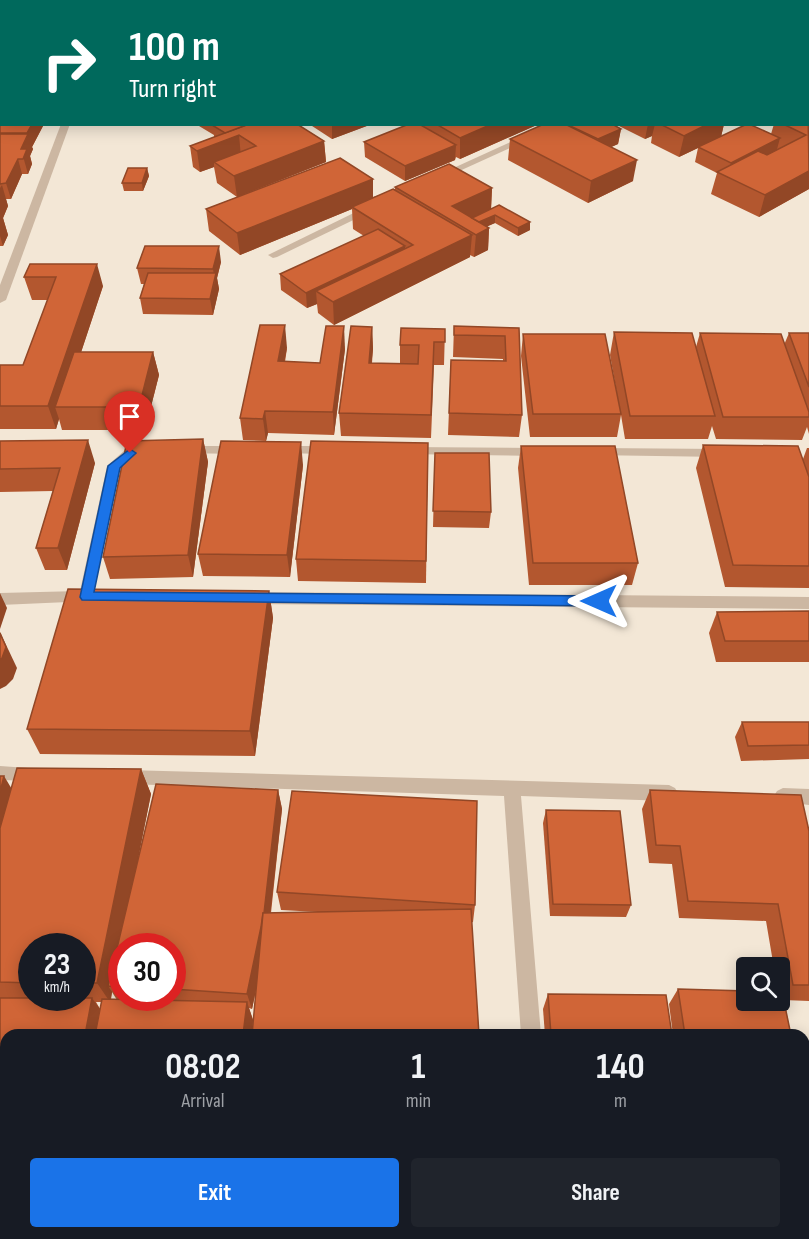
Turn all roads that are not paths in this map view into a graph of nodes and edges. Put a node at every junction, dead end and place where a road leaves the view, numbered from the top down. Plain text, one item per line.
1 (65, 126) edge
2 (554, 126) edge
3 (431, 180) edge
4 (378, 204) edge
5 (273, 255) dead end
6 (0, 300) edge
7 (156, 449) edge
8 (174, 450) edge
9 (342, 451) edge
10 (390, 451) edge
11 (558, 452) edge
12 (581, 452) edge
13 (737, 453) edge
14 (240, 598) edge
15 (0, 599) edge
16 (809, 603) edge
17 (0, 773) edge
18 (48, 775) edge
19 (107, 776) edge
20 (512, 789) junction
21 (690, 794) edge
22 (761, 796) edge
23 (809, 797) edge
24 (531, 1029) edge

1 - 6 street
2 - 3 street
4 - 5 street
7 - 15 street
8 - 9 street
10 - 11 street
12 - 13 street
14 - 16 street
17 - 18 street
19 - 20 street
20 - 21 street
20 - 24 street
22 - 23 street

